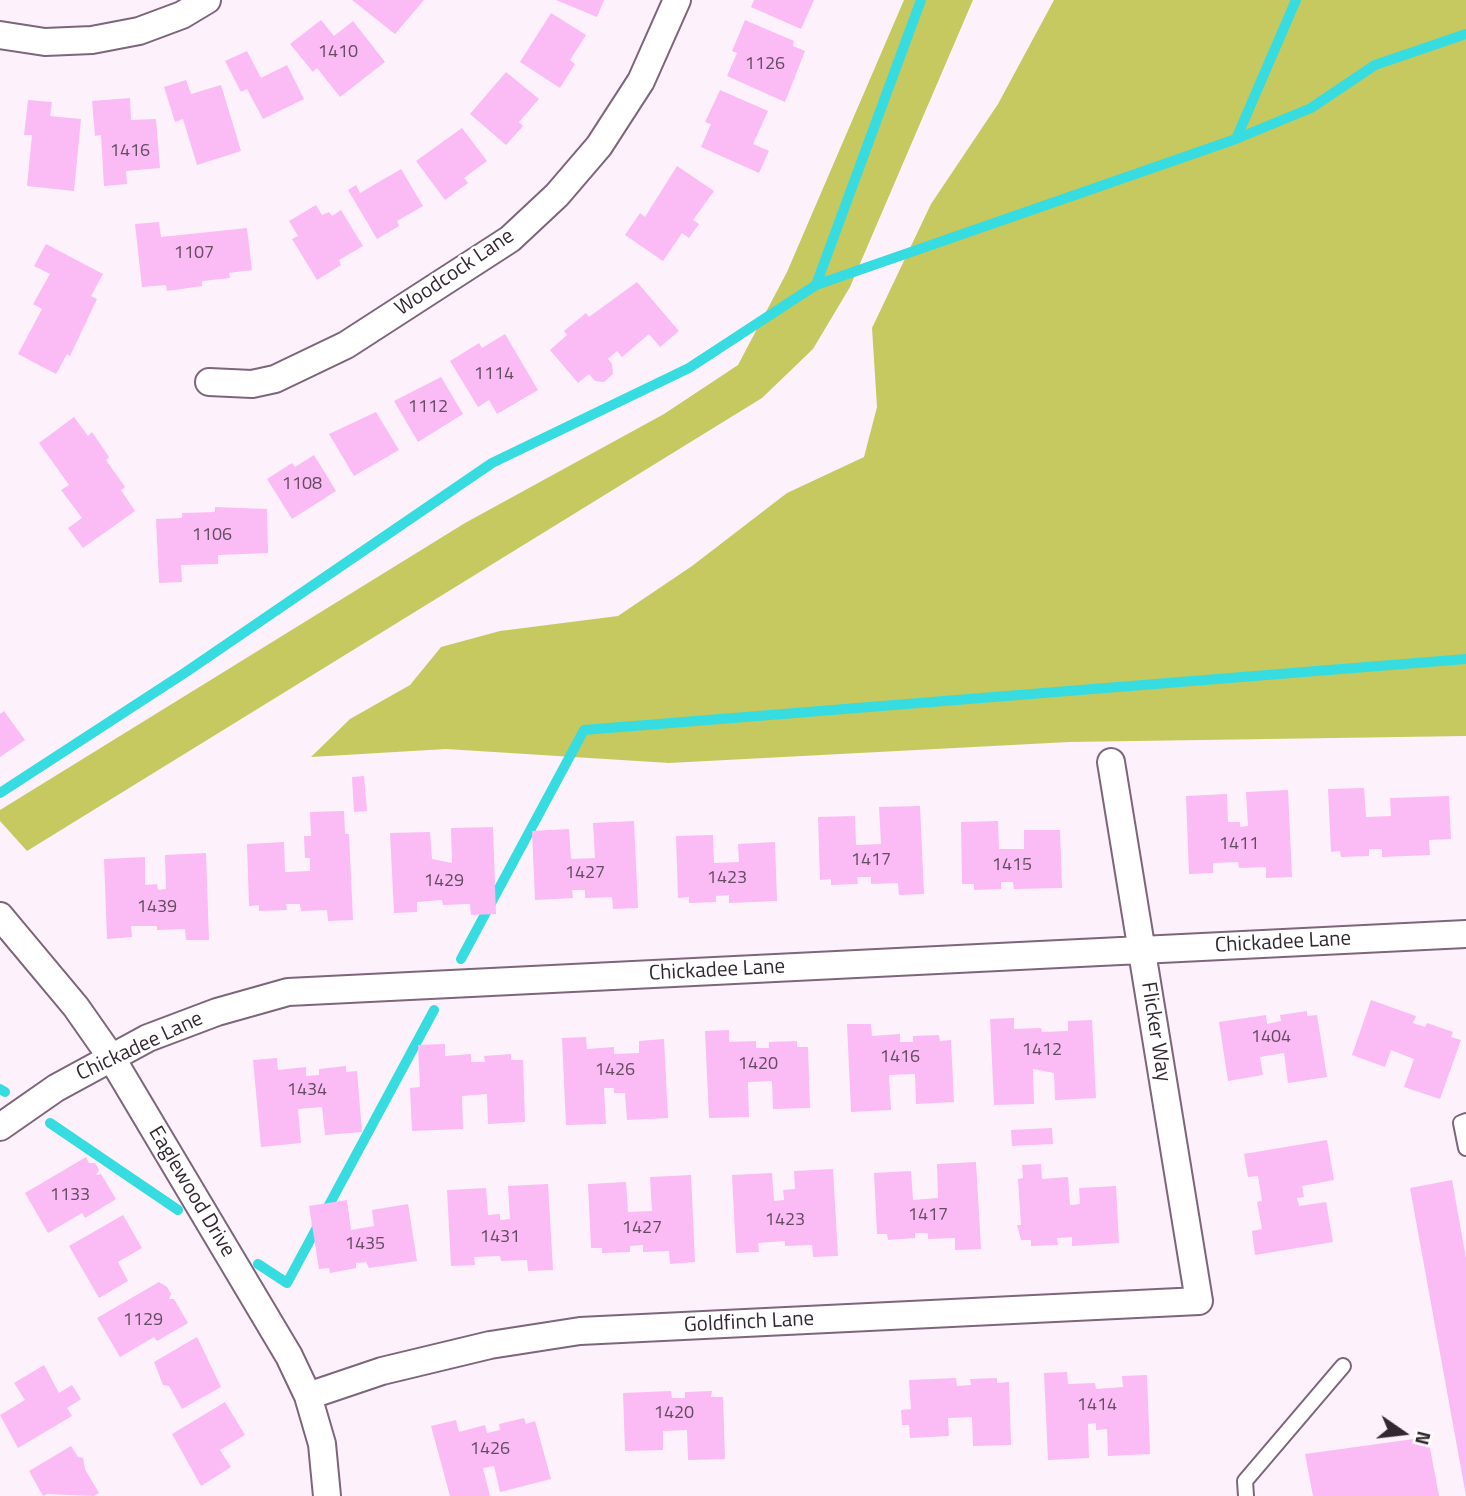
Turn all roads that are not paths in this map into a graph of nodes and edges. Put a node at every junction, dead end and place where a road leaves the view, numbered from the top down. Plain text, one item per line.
1 (207, 0) edge
2 (677, 0) edge
3 (0, 35) edge
4 (209, 382) dead end
5 (1111, 762) dead end
6 (0, 916) edge
7 (1466, 934) edge
8 (1142, 950) junction
9 (111, 1057) junction
10 (1466, 1121) edge
11 (0, 1127) edge
12 (1466, 1148) edge
13 (1199, 1301) joint
14 (1343, 1366) dead end
15 (308, 1396) junction
16 (327, 1496) edge
17 (1247, 1496) edge

1 - 3 street
2 - 4 street, Woodcock Lane
5 - 8 street, Flicker Way
6 - 9 street, Eaglewood Drive
7 - 8 street, Chickadee Lane
8 - 9 street, Chickadee Lane
8 - 13 street, Flicker Way
9 - 11 street, Chickadee Lane
9 - 15 street, Eaglewood Drive
10 - 12 lane
13 - 15 street, Goldfinch Lane
14 - 17 lane
15 - 16 street, Eaglewood Drive

